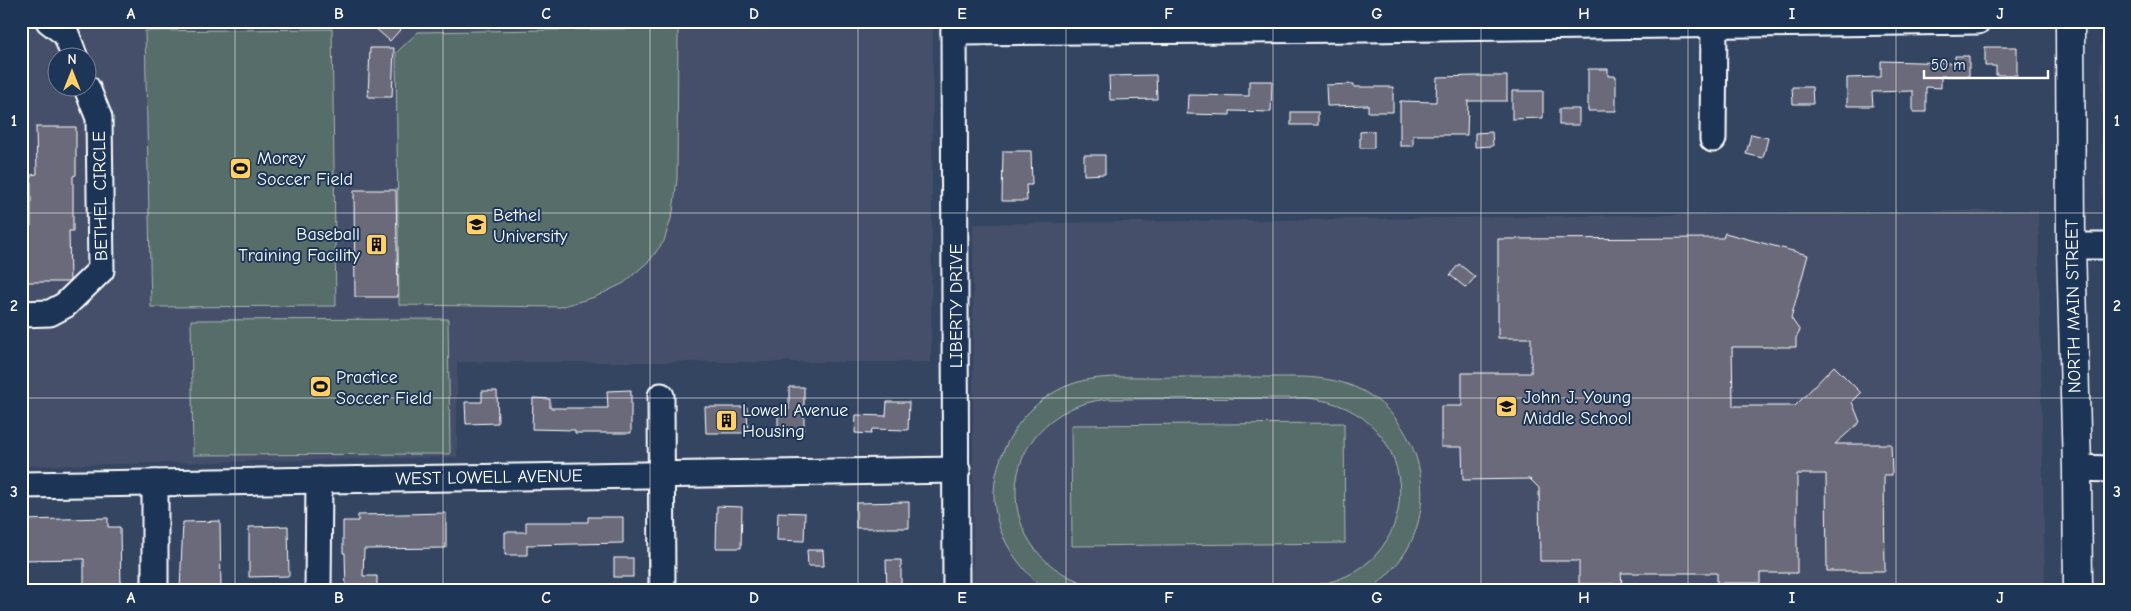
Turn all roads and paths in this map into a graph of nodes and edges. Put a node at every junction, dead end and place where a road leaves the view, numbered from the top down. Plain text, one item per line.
1 (49, 21) edge
2 (1978, 21) edge
3 (2070, 21) edge
4 (1714, 23) edge
5 (1365, 25) edge
6 (954, 26) edge
7 (71, 48) edge
8 (91, 98) edge
9 (1713, 138) dead end
10 (2071, 246) junction
11 (2110, 246) edge
12 (21, 314) edge
13 (661, 396) dead end
14 (2078, 468) junction
15 (2110, 468) edge
16 (957, 470) junction
17 (661, 474) junction
18 (319, 480) junction
19 (155, 483) junction
20 (21, 484) edge
21 (155, 590) edge
22 (318, 590) edge
23 (662, 590) edge
24 (956, 590) edge
25 (2078, 590) edge

1 - 7 street
2 - 4 street
3 - 10 main road, NORTH MAIN STREET
4 - 5 street
4 - 9 street
5 - 6 street
6 - 16 street, LIBERTY DRIVE
8 - 12 street, BETHEL CIRCLE
10 - 11 street
10 - 14 main road, NORTH MAIN STREET
13 - 17 street
14 - 15 street
14 - 25 main road, NORTH MAIN STREET
16 - 17 street, WEST LOWELL AVENUE
16 - 24 street, LIBERTY DRIVE
17 - 18 street, WEST LOWELL AVENUE
17 - 23 street
18 - 19 street, WEST LOWELL AVENUE
18 - 22 street
19 - 20 street, WEST LOWELL AVENUE
19 - 21 street

